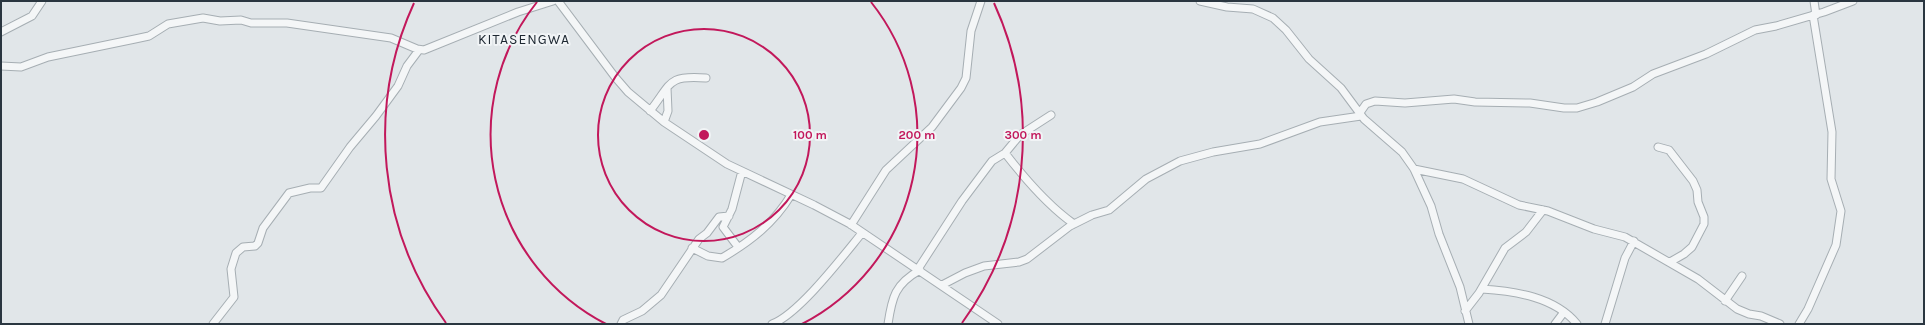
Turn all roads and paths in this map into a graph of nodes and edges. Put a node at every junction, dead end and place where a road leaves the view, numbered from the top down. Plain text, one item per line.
1 (42, 1) edge
2 (553, 1) edge
3 (558, 1) edge
4 (981, 1) edge
5 (1200, 1) edge
6 (1814, 1) edge
7 (1853, 1) edge
8 (1815, 15) junction
9 (1, 32) edge
10 (419, 50) junction
11 (1, 66) edge
12 (706, 78) dead end
13 (667, 88) junction
14 (650, 111) junction
15 (1051, 114) dead end
16 (1360, 115) junction
17 (664, 122) junction
18 (1658, 147) dead end
19 (1005, 153) junction
20 (1414, 169) junction
21 (742, 171) junction
22 (792, 195) junction
23 (1543, 210) junction
24 (729, 216) junction
25 (1074, 224) junction
26 (851, 225) junction
27 (862, 233) junction
28 (1634, 241) junction
29 (738, 247) junction
30 (692, 248) junction
31 (1670, 262) junction
32 (919, 270) junction
33 (1742, 276) dead end
34 (942, 285) junction
35 (1482, 289) junction
36 (1725, 300) junction
37 (1465, 311) junction
38 (1564, 312) junction
39 (213, 324) edge
40 (621, 324) edge
41 (772, 324) edge
42 (888, 324) edge
43 (998, 324) edge
44 (1469, 324) edge
45 (1556, 324) edge
46 (1577, 324) edge
47 (1605, 324) edge
48 (1780, 324) edge
49 (1799, 324) edge

1 - 9 street
2 - 10 street
3 - 14 street
4 - 26 street
5 - 16 street
6 - 8 street
7 - 8 street
8 - 16 street
8 - 49 street
10 - 11 street
10 - 39 street
12 - 13 street
13 - 14 street
13 - 17 street
14 - 17 street
15 - 19 street
16 - 20 street
16 - 25 street
17 - 21 street
18 - 31 street
19 - 25 street
19 - 32 street
20 - 23 street
20 - 37 street
21 - 22 street
21 - 24 street
22 - 26 street
22 - 29 street
23 - 28 street
23 - 35 street
24 - 29 street
24 - 30 street
25 - 34 street
26 - 27 street
27 - 32 street
27 - 41 street
28 - 31 street
28 - 47 street
29 - 30 street
30 - 40 street
31 - 36 street
32 - 34 street
32 - 42 street
33 - 36 street
34 - 43 street
35 - 37 street
35 - 38 street
36 - 48 street
37 - 44 street
38 - 45 street
38 - 46 street

